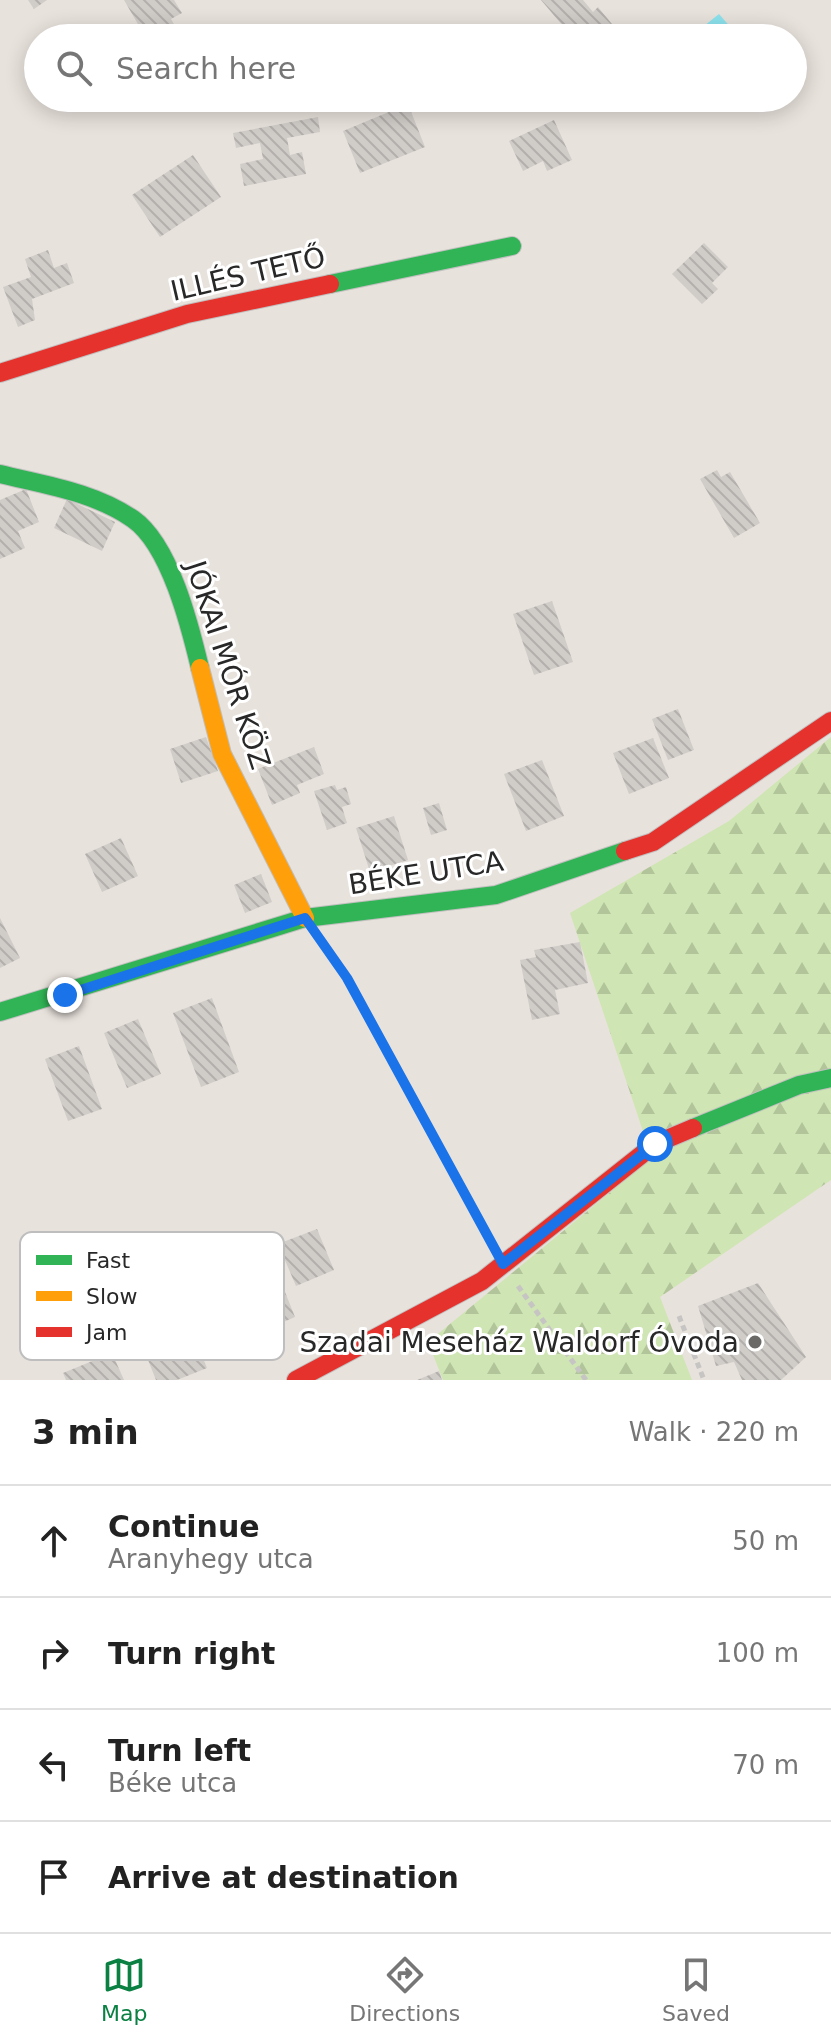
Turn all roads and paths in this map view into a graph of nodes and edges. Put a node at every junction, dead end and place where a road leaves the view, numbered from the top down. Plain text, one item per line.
1 (512, 246) dead end
2 (0, 373) edge
3 (0, 474) edge
4 (831, 721) edge
5 (305, 918) junction
6 (0, 1012) edge
7 (831, 1078) edge
8 (503, 1264) junction
9 (679, 1316) dead end
10 (296, 1380) edge
11 (586, 1380) edge
12 (704, 1380) edge

1 - 2 street, ILLÉS TETŐ
3 - 5 street, JÓKAI MÓR KÖZ
4 - 5 street, BÉKE UTCA
5 - 6 street, BÉKE UTCA
5 - 8 path
7 - 8 street
8 - 10 street
8 - 11 path
9 - 12 path

